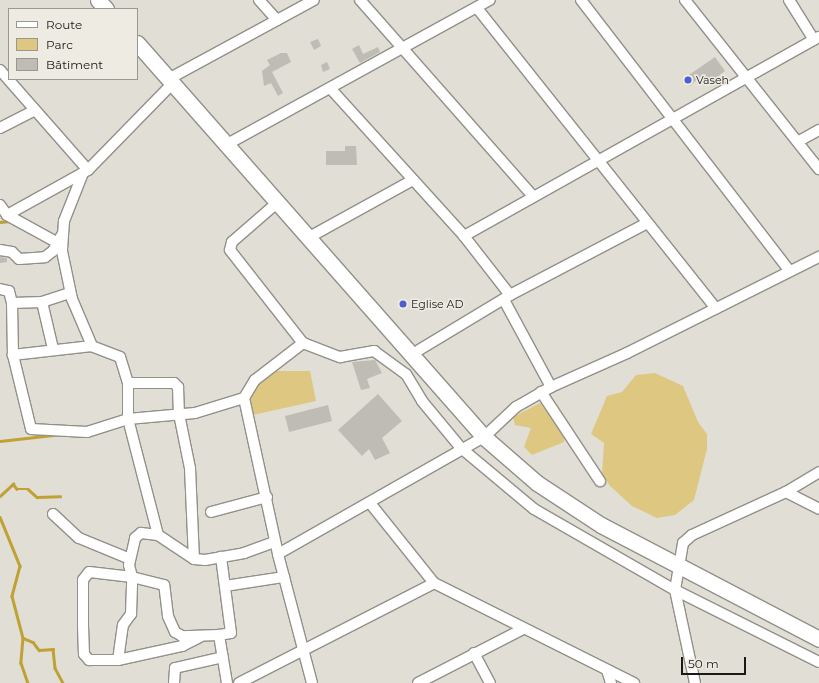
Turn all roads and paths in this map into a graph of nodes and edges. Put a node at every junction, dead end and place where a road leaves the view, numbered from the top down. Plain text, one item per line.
1 (98, 0) edge
2 (106, 0) edge
3 (259, 0) edge
4 (314, 0) edge
5 (360, 0) edge
6 (490, 0) edge
7 (581, 0) edge
8 (685, 0) edge
9 (789, 0) edge
10 (105, 8) edge
11 (113, 8) edge
12 (477, 8) junction
13 (277, 20) junction
14 (138, 35) edge
15 (817, 38) edge
16 (138, 44) edge
17 (403, 48) junction
18 (2, 75) edge
19 (746, 78) junction
20 (174, 79) junction
21 (330, 88) junction
22 (35, 110) junction
23 (673, 117) junction
24 (0, 128) edge
25 (819, 130) edge
26 (233, 141) junction
27 (799, 141) junction
28 (599, 158) junction
29 (819, 169) edge
30 (86, 172) junction
31 (413, 180) junction
32 (532, 195) junction
33 (278, 202) junction
34 (0, 205) edge
35 (7, 215) junction
36 (647, 223) junction
37 (315, 234) junction
38 (464, 236) junction
39 (60, 239) junction
40 (0, 250) edge
41 (819, 256) edge
42 (790, 271) junction
43 (0, 289) edge
44 (70, 293) junction
45 (507, 298) junction
46 (42, 302) junction
47 (12, 303) junction
48 (716, 308) junction
49 (303, 343) junction
50 (92, 346) junction
51 (53, 349) junction
52 (419, 350) junction
53 (13, 355) junction
54 (128, 383) junction
55 (551, 387) junction
56 (541, 392) junction
57 (244, 398) junction
58 (179, 414) junction
59 (128, 419) junction
60 (487, 433) junction
61 (461, 448) junction
62 (819, 472) edge
63 (600, 481) dead end
64 (786, 492) junction
65 (267, 497) junction
66 (370, 504) junction
67 (819, 509) edge
68 (211, 512) dead end
69 (53, 514) dead end
70 (158, 535) junction
71 (275, 542) junction
72 (278, 554) junction
73 (221, 557) junction
74 (130, 559) junction
75 (194, 559) junction
76 (679, 562) junction
77 (132, 577) junction
78 (284, 577) junction
79 (434, 583) junction
80 (225, 586) junction
81 (674, 590) junction
82 (819, 628) edge
83 (523, 629) junction
84 (219, 635) junction
85 (200, 637) junction
86 (819, 639) edge
87 (303, 648) junction
88 (474, 654) junction
89 (223, 657) junction
90 (118, 660) junction
91 (819, 662) edge
92 (608, 679) edge
93 (174, 683) edge
94 (227, 683) edge
95 (239, 683) edge
96 (312, 683) edge
97 (418, 683) edge
98 (490, 683) edge
99 (634, 683) edge
100 (695, 683) edge

1 - 10 street
2 - 11 street
3 - 13 street
4 - 13 street
5 - 17 street
6 - 12 street
7 - 23 street
8 - 19 street
9 - 15 street
12 - 17 street
12 - 28 street
13 - 20 street
14 - 20 street
15 - 19 street
16 - 20 street
17 - 21 street
17 - 32 street
18 - 22 street
19 - 23 street
19 - 27 street
20 - 26 street
20 - 30 street
20 - 33 street
21 - 26 street
21 - 31 street
22 - 24 street
22 - 30 street
23 - 28 street
23 - 42 street
25 - 27 street
26 - 37 street
27 - 29 street
28 - 32 street
28 - 36 street
30 - 35 street
30 - 39 street
31 - 37 street
31 - 38 street
32 - 38 street
33 - 49 street
33 - 60 street
34 - 35 street
35 - 39 street
36 - 45 street
36 - 48 street
37 - 52 street
38 - 45 street
39 - 40 street
39 - 44 street
41 - 42 street
42 - 48 street
43 - 47 street
44 - 46 street
44 - 50 street
45 - 52 street
45 - 55 street
46 - 47 street
46 - 51 street
47 - 53 street
48 - 55 street
49 - 57 street
49 - 61 street
50 - 51 street
50 - 54 street
51 - 53 street
52 - 60 street
53 - 59 street
54 - 58 street
54 - 59 street
55 - 56 street
56 - 60 street
56 - 63 street
57 - 58 street
57 - 65 street
58 - 59 street
58 - 75 street
59 - 70 street
60 - 61 street
60 - 76 street
61 - 66 street
61 - 81 street
62 - 64 street
64 - 67 street
64 - 76 street
65 - 68 street
65 - 71 street
66 - 72 street
66 - 79 street
69 - 74 street
70 - 74 street
70 - 75 street
71 - 72 street
71 - 73 street
72 - 78 street
73 - 75 street
73 - 80 street
74 - 77 street
76 - 81 street
76 - 82 street
76 - 86 street
77 - 85 street
77 - 90 street
77 - 90 street
78 - 80 street
78 - 87 street
79 - 83 street
79 - 87 street
80 - 84 street
81 - 91 street
81 - 100 street
83 - 88 street
83 - 92 street
84 - 85 street
84 - 89 street
85 - 90 street
87 - 95 street
87 - 96 street
88 - 97 street
88 - 98 street
89 - 93 street
89 - 94 street
92 - 99 street

